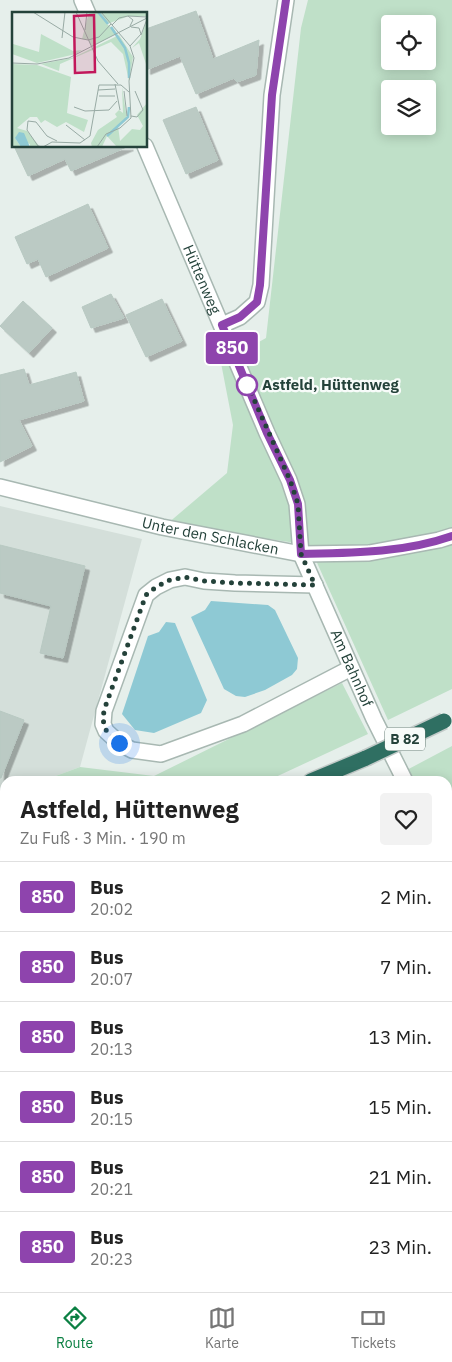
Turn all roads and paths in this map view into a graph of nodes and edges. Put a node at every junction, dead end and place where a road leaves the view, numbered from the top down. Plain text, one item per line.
1 (82, 0) edge
2 (286, 0) edge
3 (87, 12) edge
4 (146, 148) edge
5 (222, 325) junction
6 (0, 487) edge
7 (452, 536) edge
8 (301, 554) junction
9 (315, 585) junction
10 (351, 668) junction
11 (448, 719) edge
12 (323, 776) edge
13 (403, 776) edge

1 - 3 street
2 - 5 street
4 - 5 street, Hüttenweg
5 - 8 street, Hüttenweg
6 - 8 street, Unter den Schlacken
7 - 8 street, Unter den Schlacken
8 - 9 street, Am Bahnhof
9 - 10 street, Am Bahnhof
9 - 10 street
10 - 13 street, Am Bahnhof
11 - 12 highway, B 82, bridge

